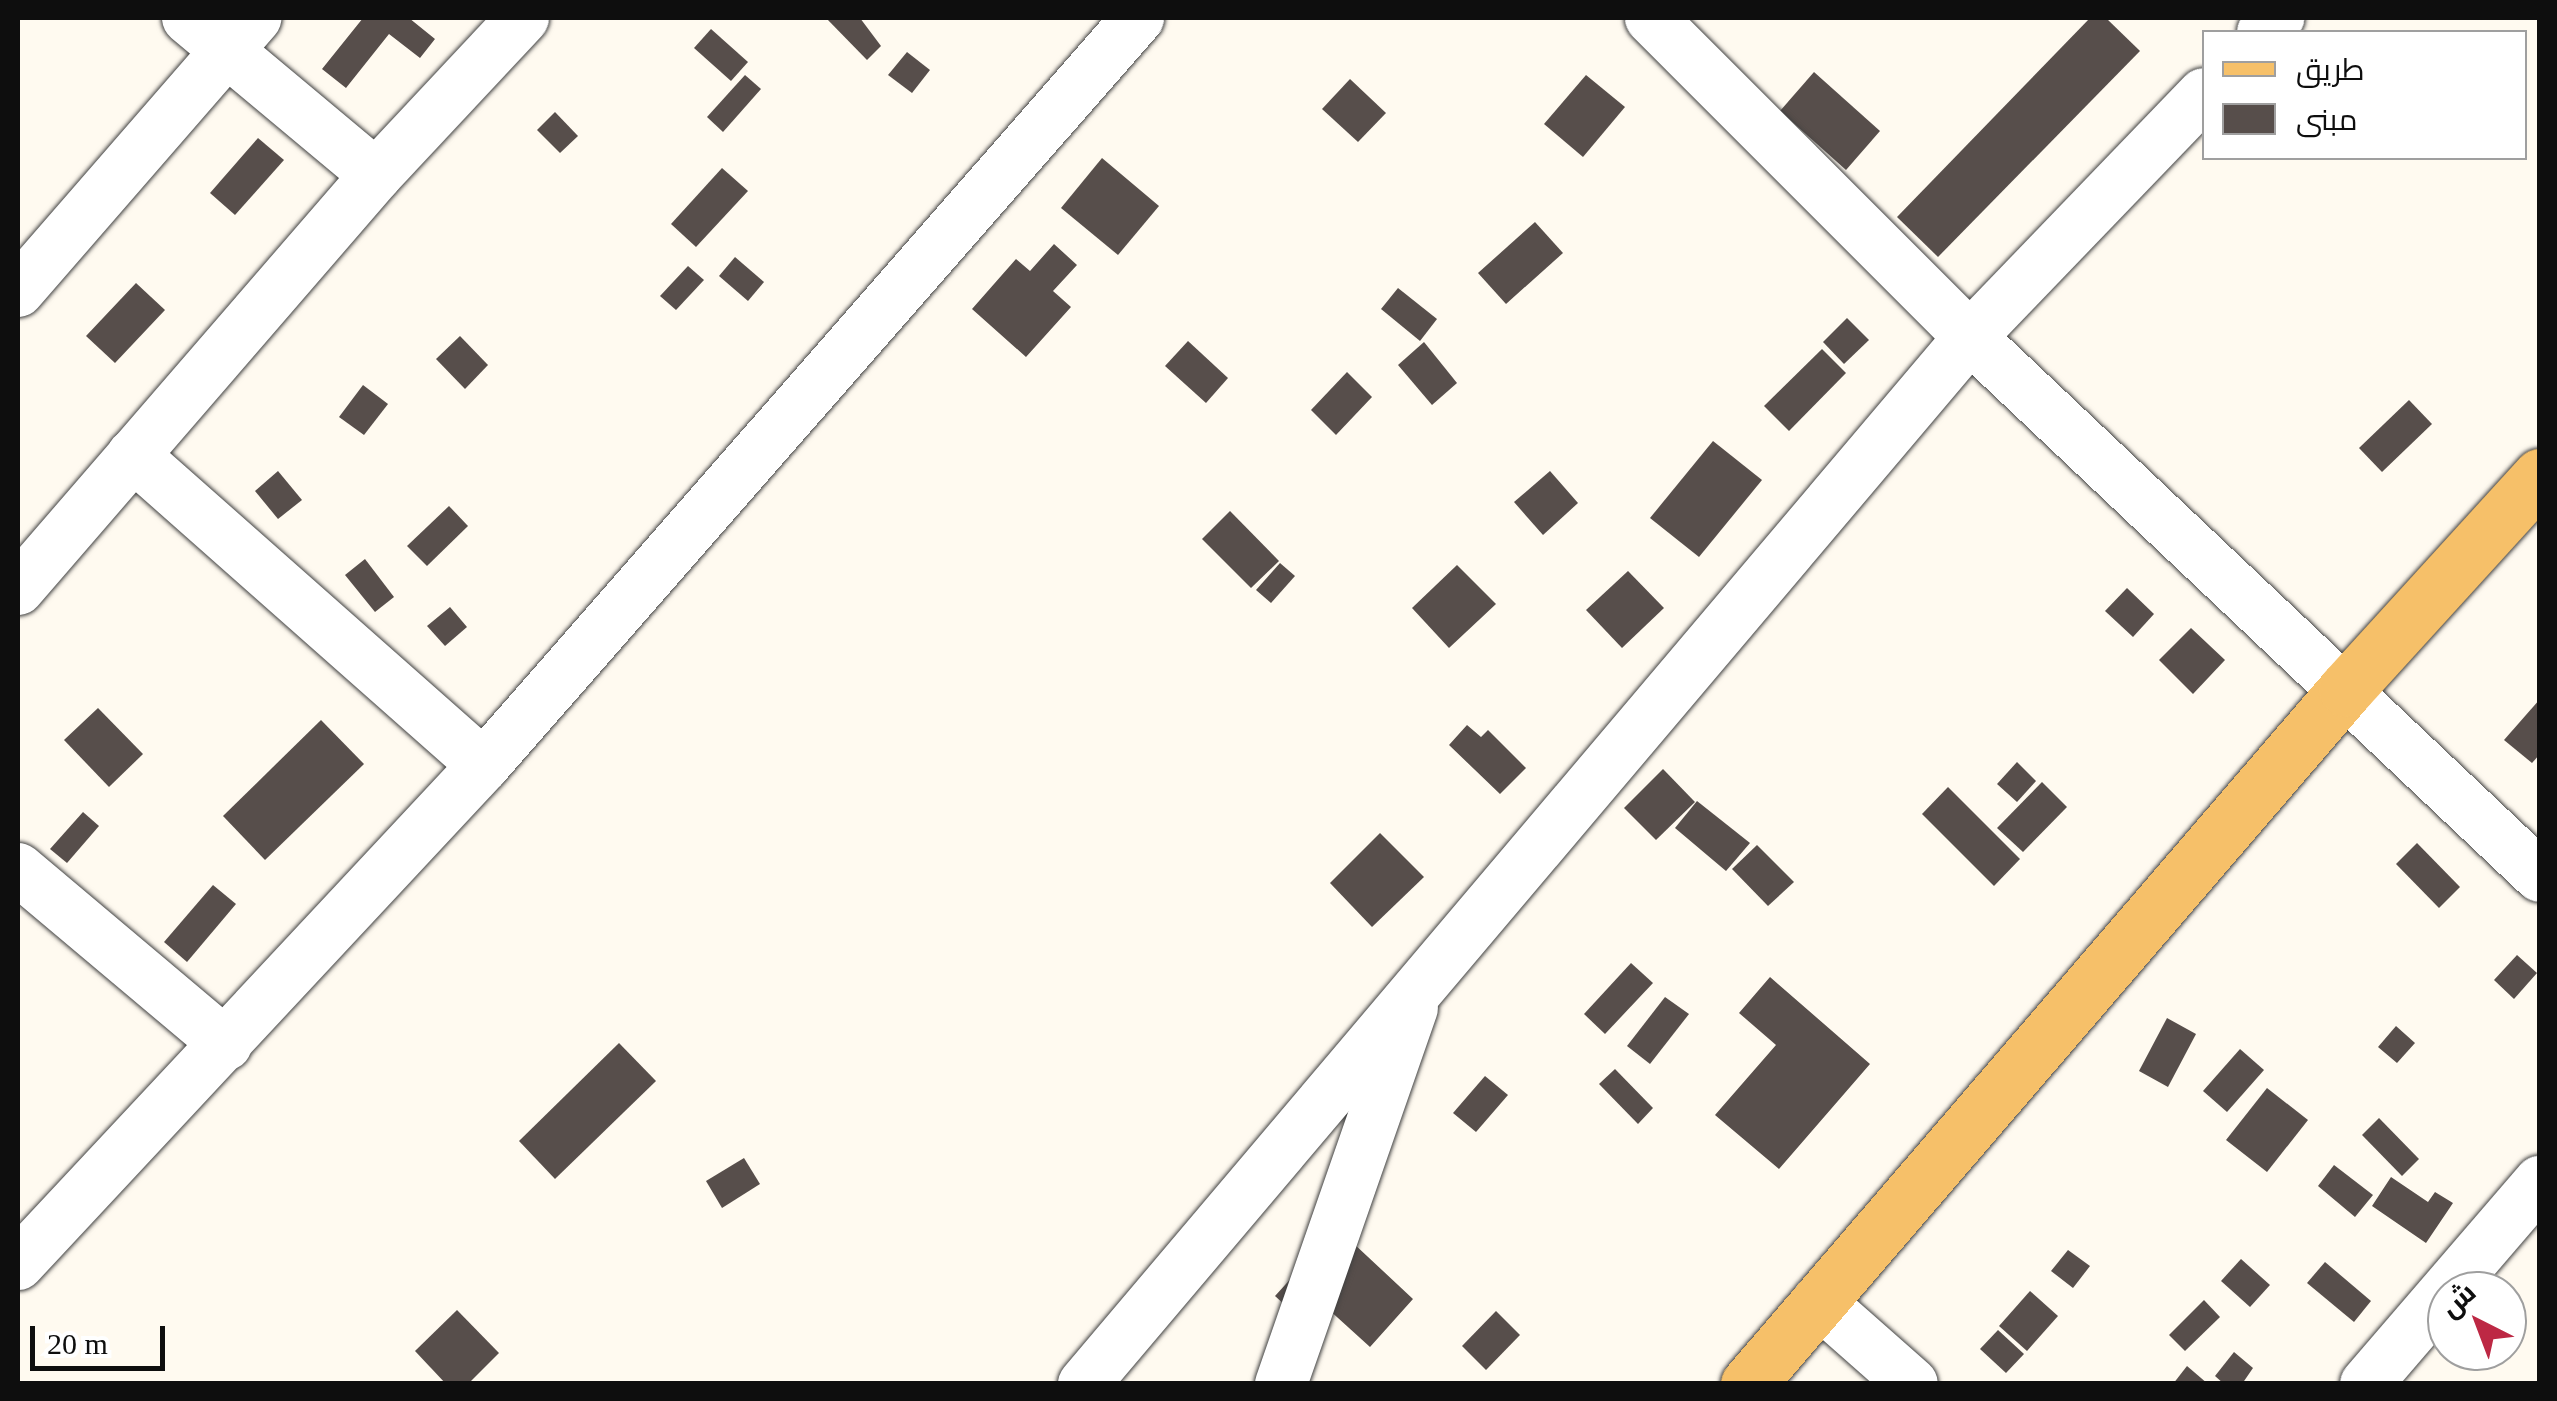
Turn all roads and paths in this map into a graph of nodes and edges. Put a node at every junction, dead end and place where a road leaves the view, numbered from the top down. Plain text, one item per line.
1 (523, 18) edge
2 (1138, 18) edge
3 (1651, 18) edge
4 (223, 28) edge
5 (2202, 96) edge
6 (376, 175) junction
7 (18, 292) edge
8 (1970, 337) junction
9 (133, 455) junction
10 (2540, 476) edge
11 (18, 589) edge
12 (2346, 690) junction
13 (484, 765) junction
14 (18, 869) edge
15 (2540, 876) edge
16 (1423, 979) junction
17 (226, 1044) junction
18 (2540, 1182) edge
19 (18, 1264) edge
20 (1818, 1301) junction
21 (1084, 1384) edge
22 (1281, 1384) edge
23 (1748, 1384) edge
24 (1912, 1384) edge
25 (2366, 1384) edge

1 - 6 street
2 - 13 street
3 - 8 street
4 - 6 street
4 - 7 street
5 - 8 street
6 - 9 street
8 - 12 street
8 - 16 street
9 - 11 street
9 - 13 street
10 - 12 main road
12 - 15 street
12 - 20 main road
13 - 17 street
14 - 17 street
16 - 21 street
16 - 22 street
17 - 19 street
18 - 25 street
20 - 23 main road
20 - 24 street

